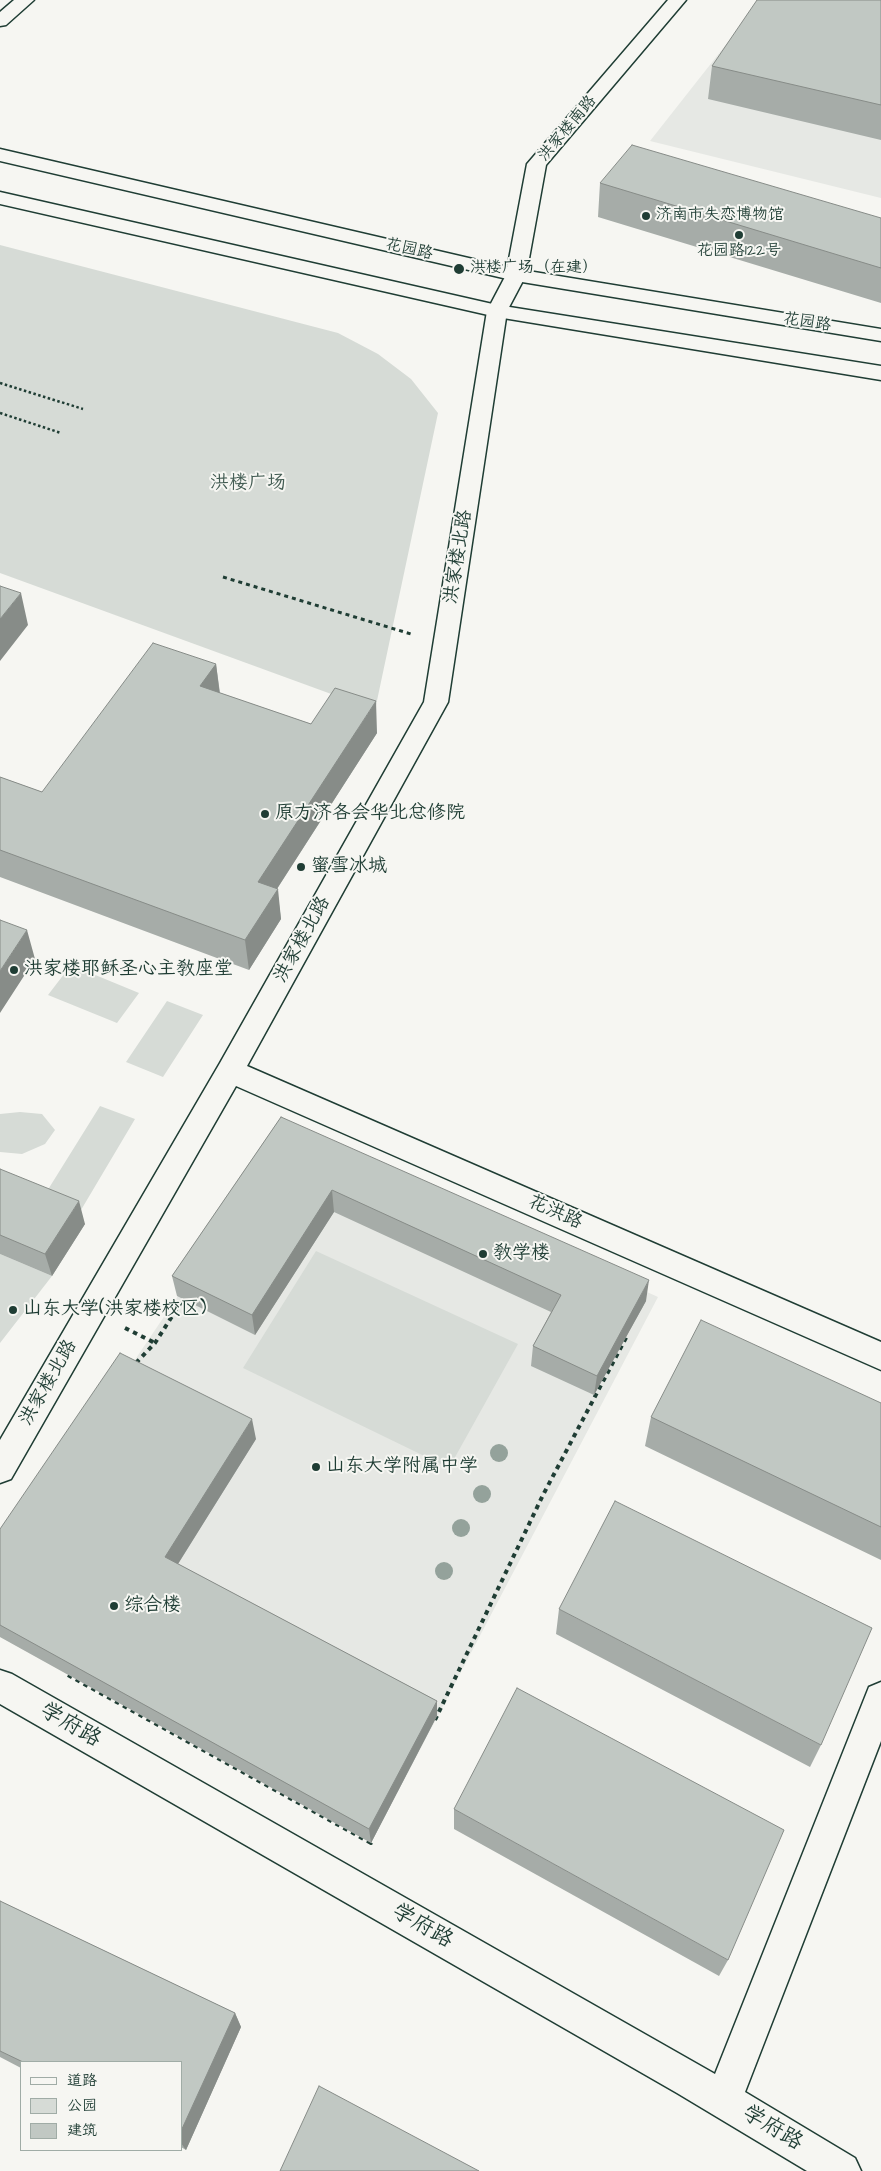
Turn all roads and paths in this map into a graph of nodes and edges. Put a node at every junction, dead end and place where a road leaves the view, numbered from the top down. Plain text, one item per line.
1 (25, 0) edge
2 (677, 0) edge
3 (0, 21) edge
4 (0, 155) edge
5 (0, 198) edge
6 (516, 275) junction
7 (497, 311) junction
8 (881, 335) edge
9 (881, 373) edge
10 (0, 384) edge
11 (83, 409) dead end
12 (0, 413) edge
13 (61, 432) dead end
14 (223, 577) dead end
15 (414, 635) dead end
16 (230, 1070) junction
17 (186, 1294) edge
18 (628, 1333) edge
19 (881, 1356) edge
20 (132, 1367) edge
21 (0, 1469) edge
22 (60, 1670) edge
23 (0, 1686) edge
24 (881, 1699) edge
25 (433, 1725) edge
26 (375, 1834) edge
27 (723, 2100) junction
28 (830, 2168) edge

1 - 3 street
2 - 6 street, 洪家楼南路
4 - 6 street, 花园路
5 - 7 street, 花园路
6 - 7 street, 洪家楼南路
6 - 8 street, 花园路
7 - 9 street, 花园路
7 - 16 street, 洪家楼北路
10 - 11 path
12 - 13 path
14 - 15 path
16 - 19 street, 花洪路
16 - 21 street, 洪家楼北路
17 - 20 path
18 - 25 path
22 - 26 path
23 - 27 street, 学府路
24 - 27 street
27 - 28 street, 学府路

